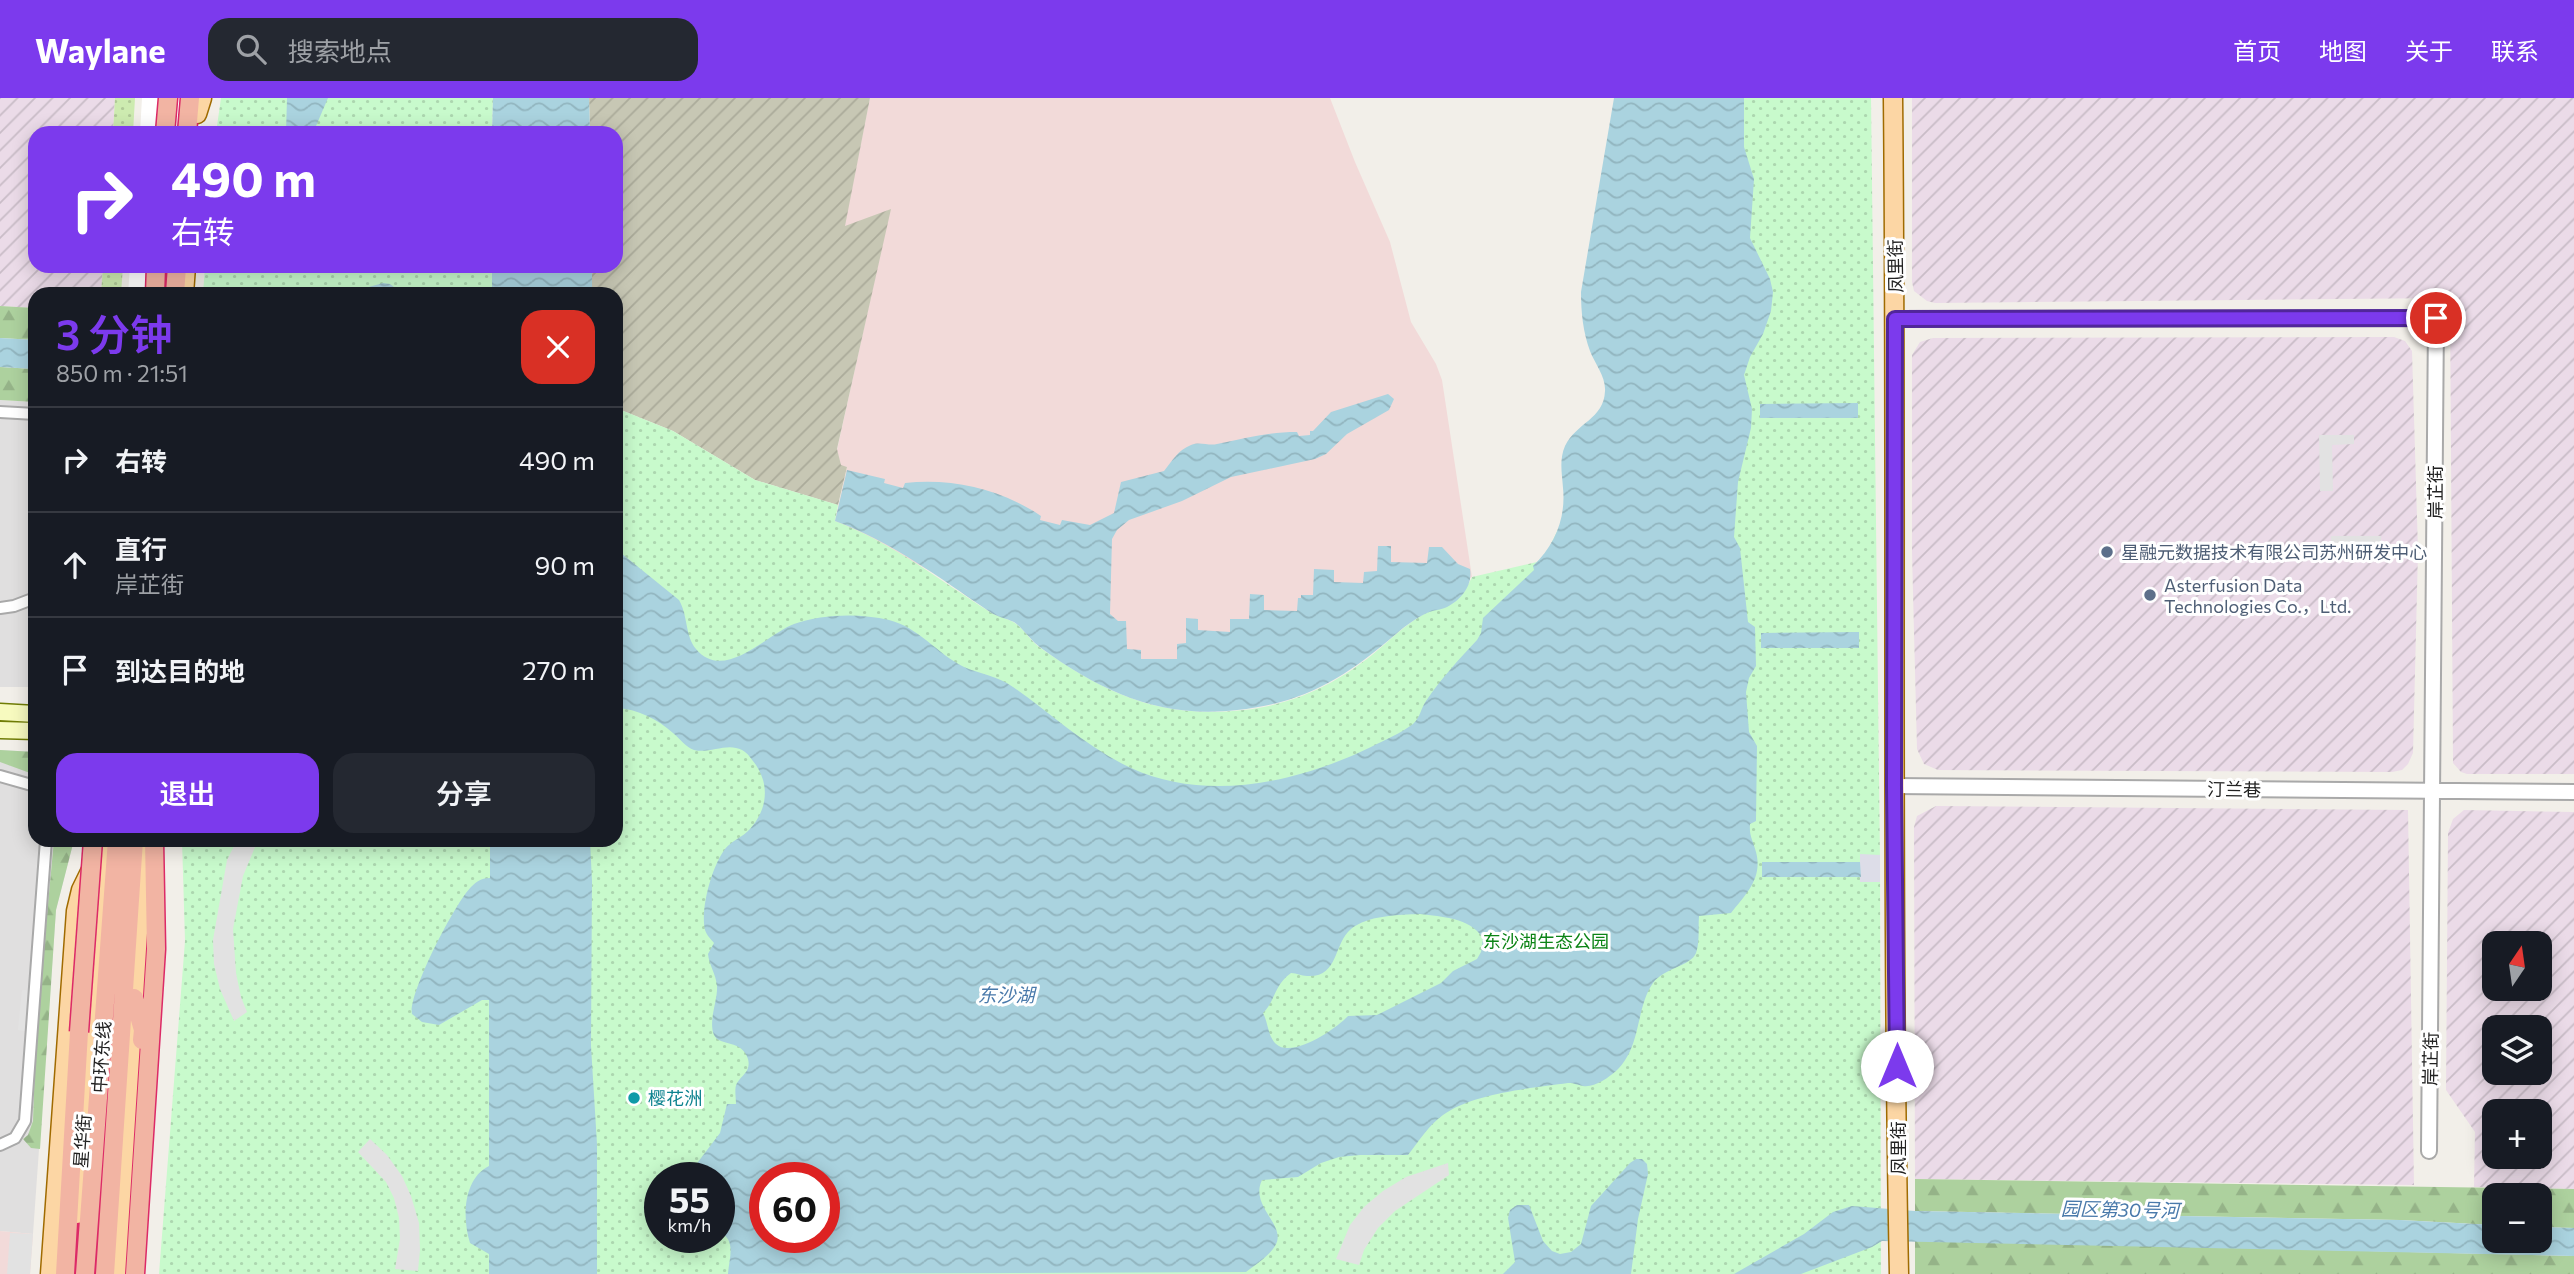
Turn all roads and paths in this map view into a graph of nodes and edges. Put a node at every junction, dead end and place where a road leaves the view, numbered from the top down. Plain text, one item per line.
1 (166, 98) edge
2 (1893, 98) edge
3 (195, 101) edge
4 (159, 126) edge
5 (165, 126) edge
6 (189, 126) edge
7 (195, 126) edge
8 (1895, 319) junction
9 (0, 412) edge
10 (28, 414) edge
11 (28, 601) edge
12 (0, 608) edge
13 (0, 712) edge
14 (28, 714) edge
15 (0, 730) edge
16 (28, 731) edge
17 (0, 776) edge
18 (28, 784) edge
19 (1894, 786) junction
20 (2433, 791) junction
21 (2574, 792) edge
22 (45, 847) edge
23 (101, 847) edge
24 (103, 847) edge
25 (104, 847) edge
26 (134, 847) edge
27 (144, 847) edge
28 (154, 847) edge
29 (134, 998) junction
30 (0, 1145) edge
31 (2430, 1151) dead end
32 (62, 1273) edge
33 (85, 1274) edge
34 (105, 1274) edge
35 (116, 1274) edge
36 (125, 1274) edge
37 (135, 1274) edge
38 (1899, 1274) edge

1 - 4 main road
1 - 5 highway
2 - 8 main road, 凤里街
3 - 6 highway
3 - 7 main road
8 - 19 main road, 凤里街
8 - 20 street, 岸芷街
9 - 10 street
11 - 12 street
13 - 14 main road
15 - 16 main road
17 - 18 street
19 - 20 street, 汀兰巷
19 - 38 main road, 凤里街
20 - 21 street, 汀兰巷
20 - 31 street, 岸芷街
22 - 30 street
23 - 32 main road
24 - 32 highway, bridge
25 - 33 highway, 中环东线
26 - 34 highway, 中环东线
27 - 29 main road
28 - 37 highway
29 - 35 main road
29 - 36 highway

